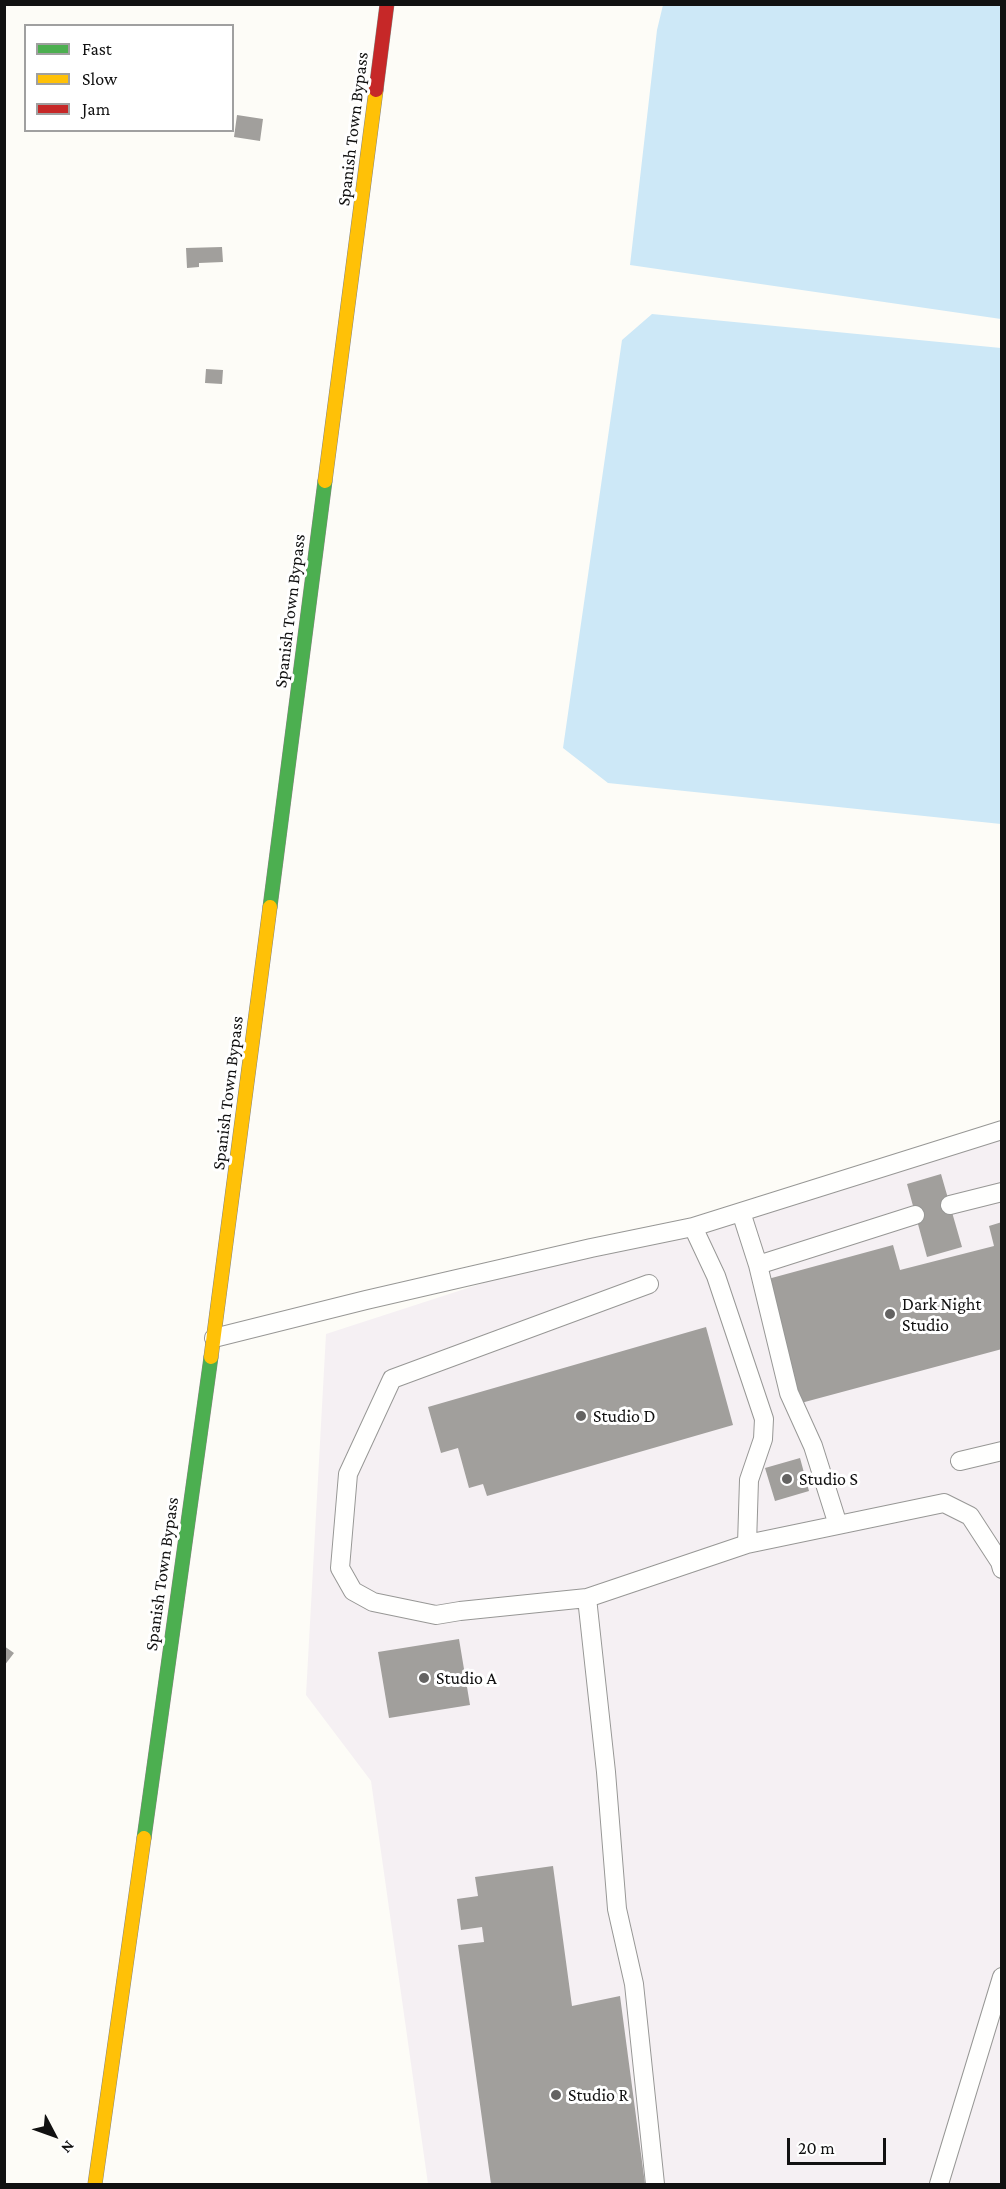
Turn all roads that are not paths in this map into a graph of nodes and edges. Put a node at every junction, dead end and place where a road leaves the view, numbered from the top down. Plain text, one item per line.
1 (387, 4) edge
2 (1002, 1130) edge
3 (1002, 1192) edge
4 (950, 1205) dead end
5 (741, 1212) junction
6 (915, 1215) dead end
7 (693, 1227) junction
8 (758, 1265) junction
9 (649, 1284) dead end
10 (214, 1338) junction
11 (1002, 1451) edge
12 (960, 1461) dead end
13 (838, 1525) junction
14 (747, 1544) junction
15 (1001, 1564) edge
16 (587, 1598) junction
17 (1002, 1977) edge
18 (94, 2184) edge
19 (656, 2184) edge
20 (939, 2184) edge

1 - 10 main road, Spanish Town Bypass
2 - 5 lane
3 - 4 lane
5 - 7 lane
5 - 8 lane
6 - 8 lane
7 - 10 lane
7 - 14 lane
8 - 13 lane
9 - 16 lane
10 - 18 main road, Spanish Town Bypass
11 - 12 lane
13 - 14 lane
13 - 15 lane
14 - 16 lane
16 - 19 lane
17 - 20 lane

